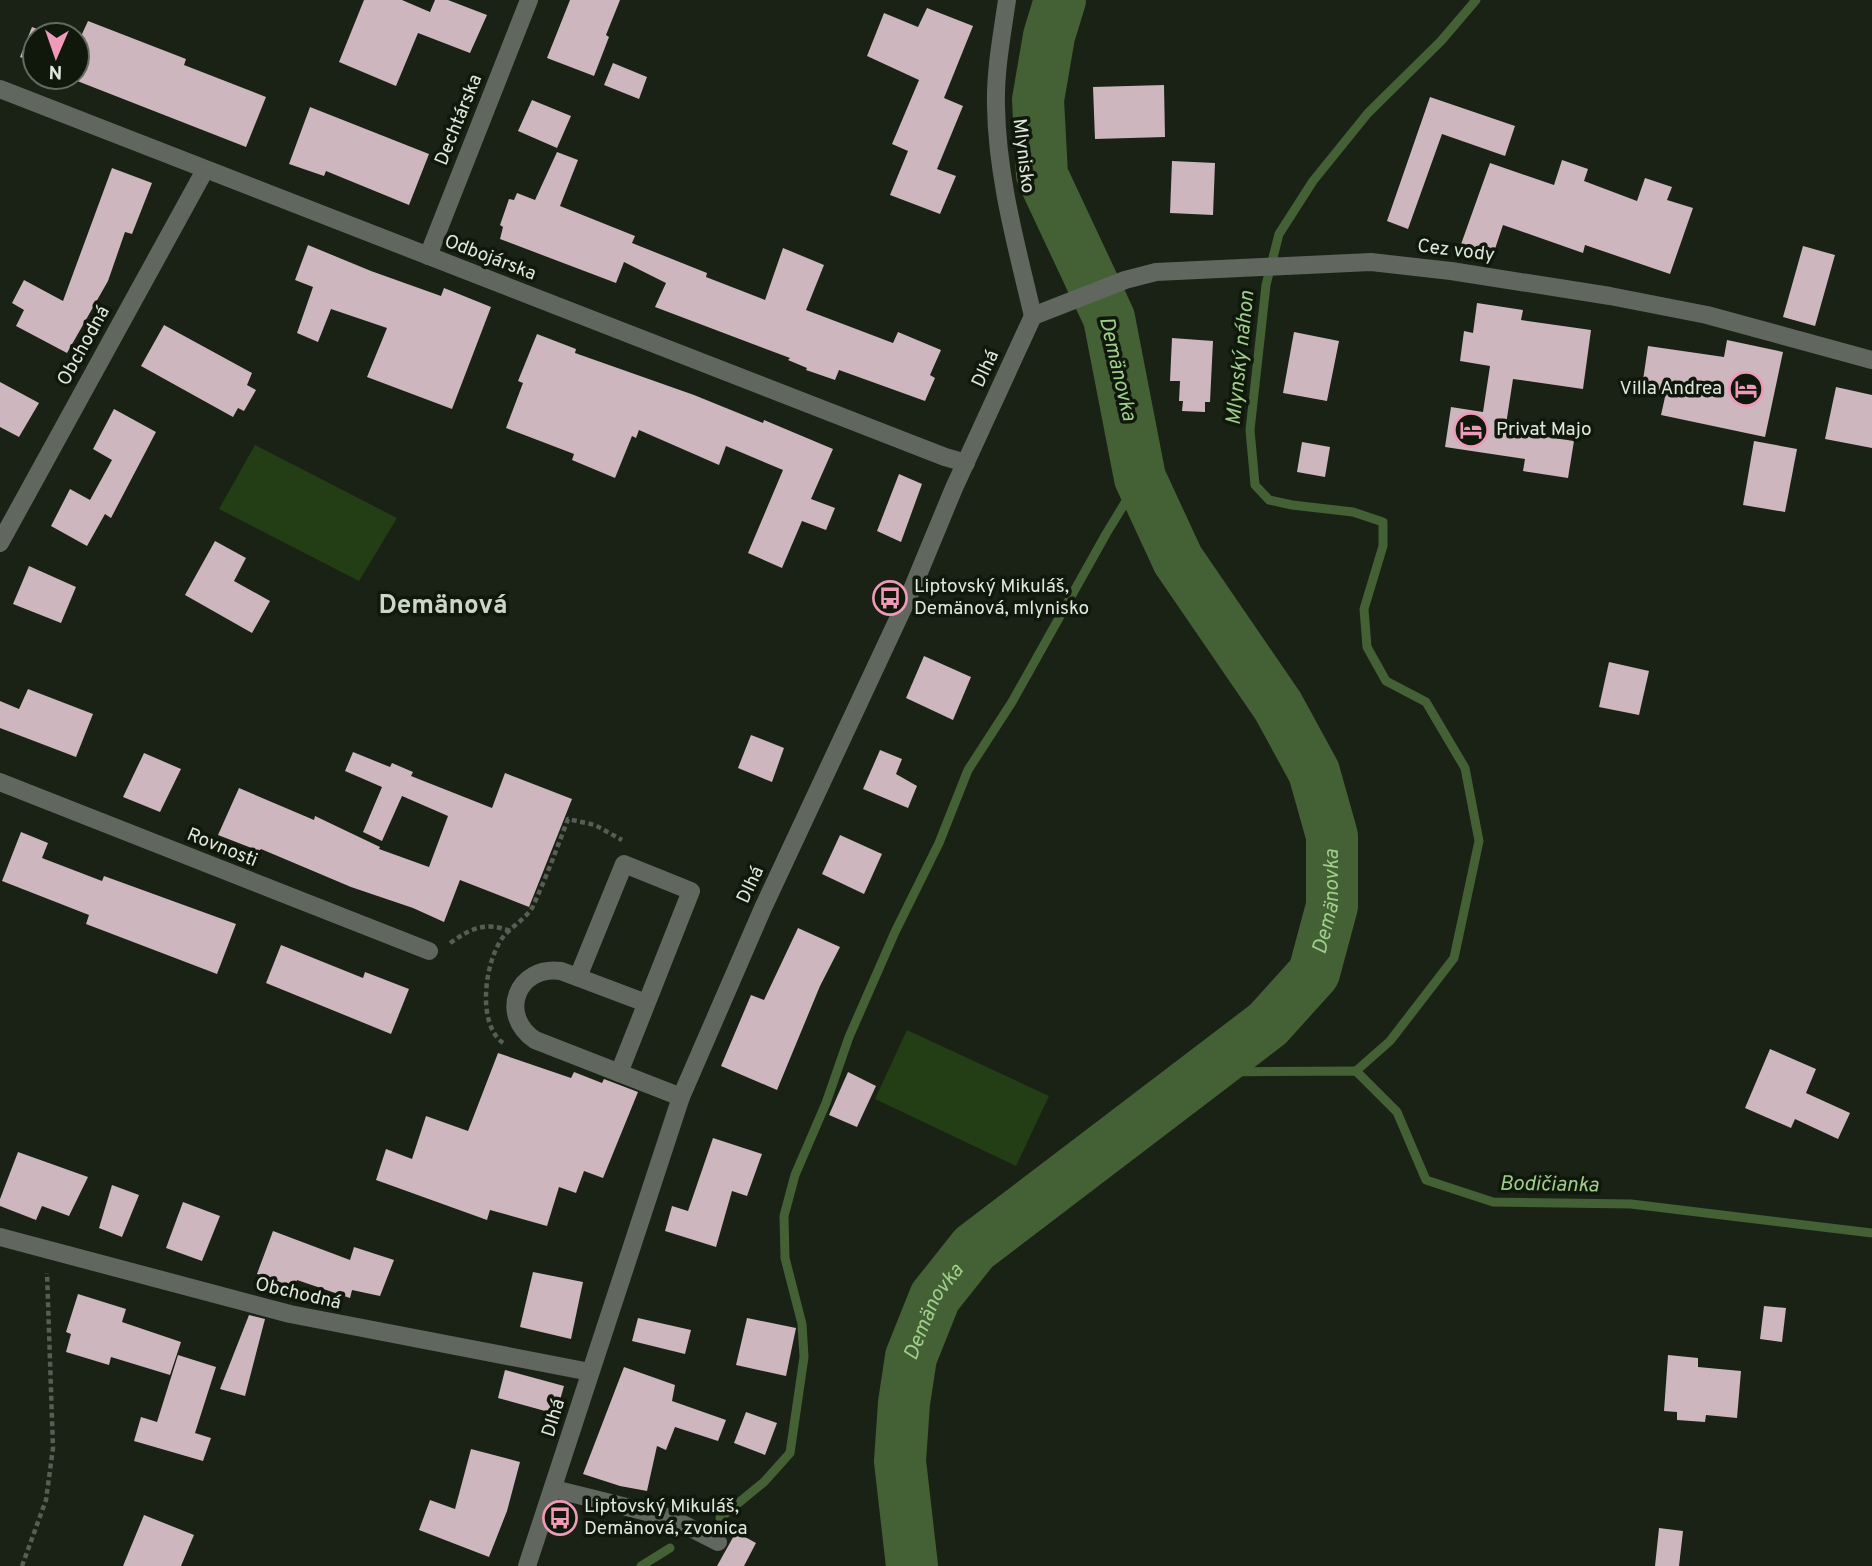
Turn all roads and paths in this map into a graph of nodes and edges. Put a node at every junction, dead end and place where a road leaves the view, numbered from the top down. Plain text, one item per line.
1 (529, 0) edge
2 (1007, 0) edge
3 (0, 89) edge
4 (205, 170) junction
5 (428, 256) junction
6 (1033, 316) junction
7 (1872, 360) edge
8 (965, 463) junction
9 (0, 543) edge
10 (0, 782) edge
11 (624, 864) junction
12 (510, 931) junction
13 (429, 951) joint
14 (579, 977) junction
15 (646, 1003) junction
16 (512, 1050) dead end
17 (619, 1073) junction
18 (681, 1097) junction
19 (0, 1237) edge
20 (46, 1251) junction
21 (590, 1372) junction
22 (554, 1489) junction
23 (718, 1542) dead end
24 (22, 1566) edge
25 (527, 1566) edge

1 - 5 street, Dechtárska
2 - 6 street, Mlynisko
3 - 4 street, Odbojárska
4 - 5 street, Odbojárska
4 - 9 street, Obchodná
5 - 8 street, Odbojárska
6 - 7 street, Cez vody
6 - 8 street, Dlhá
8 - 18 street, Dlhá
10 - 13 street, Rovnosti
11 - 12 path
11 - 14 street
11 - 15 street
12 - 13 path
12 - 16 path
14 - 15 street
14 - 17 street
15 - 17 street
17 - 18 street
18 - 21 street, Dlhá
19 - 20 street, Obchodná
20 - 21 street, Obchodná
20 - 24 path
21 - 22 street, Dlhá
22 - 23 street
22 - 25 street, Dlhá

